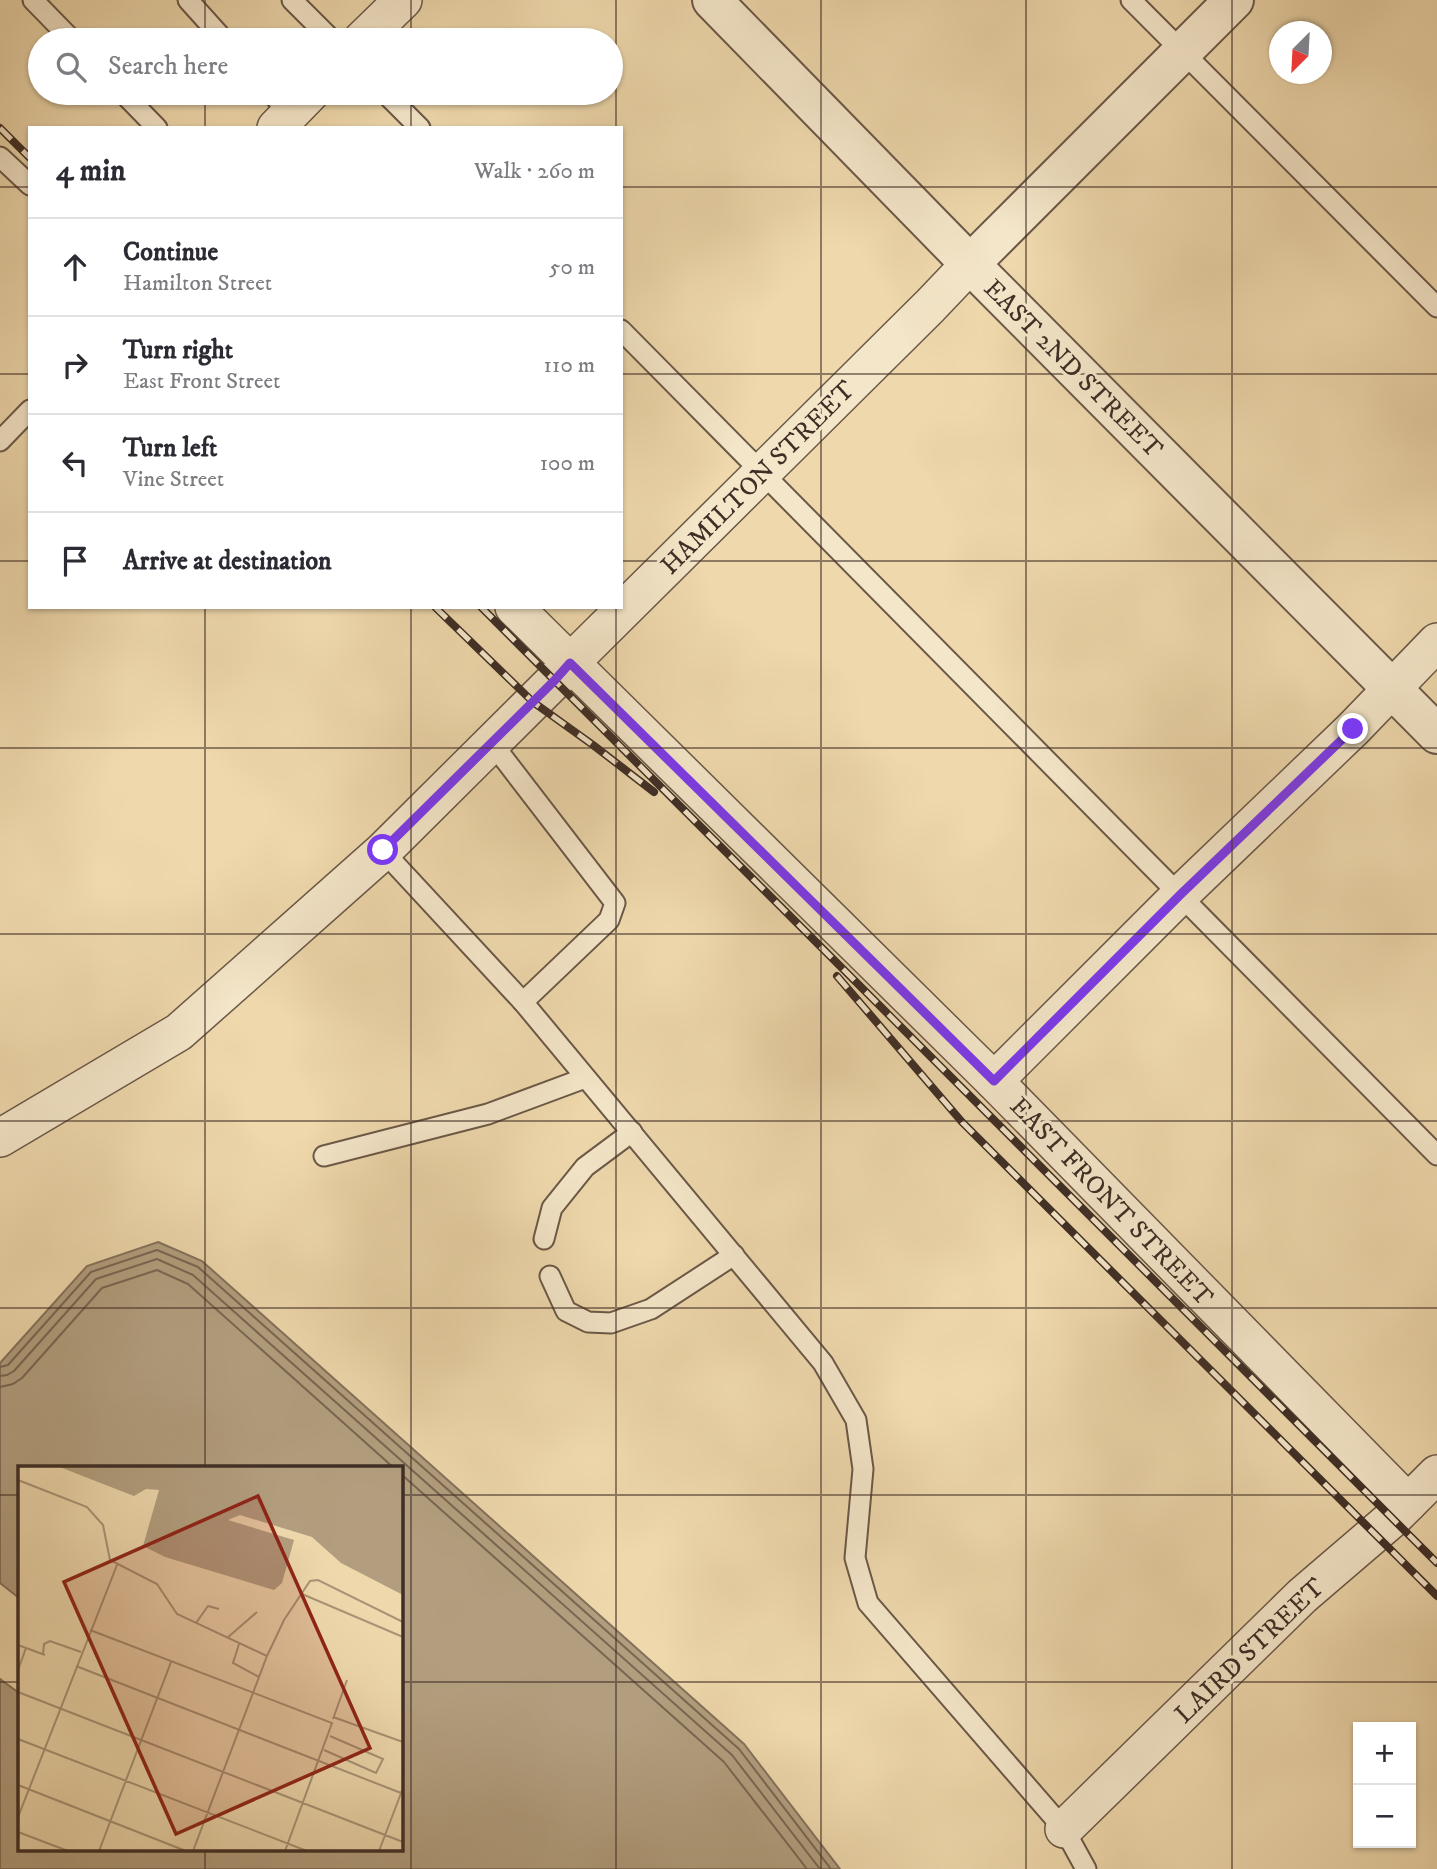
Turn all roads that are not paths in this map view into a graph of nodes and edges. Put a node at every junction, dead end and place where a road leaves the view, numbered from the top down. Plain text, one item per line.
1 (33, 0) edge
2 (188, 0) edge
3 (292, 0) edge
4 (403, 0) edge
5 (712, 0) edge
6 (1131, 0) edge
7 (1234, 0) edge
8 (60, 28) edge
9 (213, 28) edge
10 (320, 28) edge
11 (374, 28) edge
12 (1182, 52) junction
13 (135, 105) edge
14 (397, 105) edge
15 (155, 126) edge
16 (418, 126) edge
17 (0, 157) edge
18 (28, 183) edge
19 (970, 264) junction
20 (1437, 307) edge
21 (623, 332) edge
22 (28, 412) edge
23 (0, 441) edge
24 (762, 471) junction
25 (516, 609) edge
26 (1437, 642) edge
27 (570, 663) junction
28 (1392, 689) junction
29 (1437, 734) edge
30 (492, 744) junction
31 (383, 850) junction
32 (1181, 894) junction
33 (523, 1002) junction
34 (585, 1078) junction
35 (994, 1081) junction
36 (632, 1132) junction
37 (0, 1138) edge
38 (1437, 1154) edge
39 (324, 1156) dead end
40 (544, 1239) dead end
41 (734, 1255) junction
42 (550, 1276) dead end
43 (1437, 1474) edge
44 (1408, 1503) junction
45 (1064, 1829) junction
46 (1086, 1869) edge

1 - 8 lane
2 - 9 lane
3 - 10 lane
4 - 11 street
5 - 19 street, EAST 2ND STREET
6 - 12 lane
7 - 12 street, HAMILTON STREET
12 - 19 street, HAMILTON STREET
12 - 20 lane
13 - 15 lane
14 - 16 lane
17 - 18 lane
19 - 24 street, HAMILTON STREET
19 - 28 street, EAST 2ND STREET
21 - 24 lane
22 - 23 lane
24 - 27 street, HAMILTON STREET
24 - 32 lane
25 - 27 street, EAST FRONT STREET
26 - 28 street
27 - 30 street, HAMILTON STREET
27 - 35 street, EAST FRONT STREET
28 - 29 street, EAST 2ND STREET
28 - 32 street
30 - 31 street, HAMILTON STREET
30 - 33 lane
31 - 33 lane
31 - 37 street, HAMILTON STREET
32 - 35 street
32 - 38 lane
33 - 34 lane
34 - 36 lane
34 - 39 lane
35 - 44 street, EAST FRONT STREET
36 - 40 lane
36 - 41 lane
41 - 42 lane
41 - 45 lane
43 - 44 street, LAIRD STREET
44 - 45 street, LAIRD STREET
45 - 46 lane

